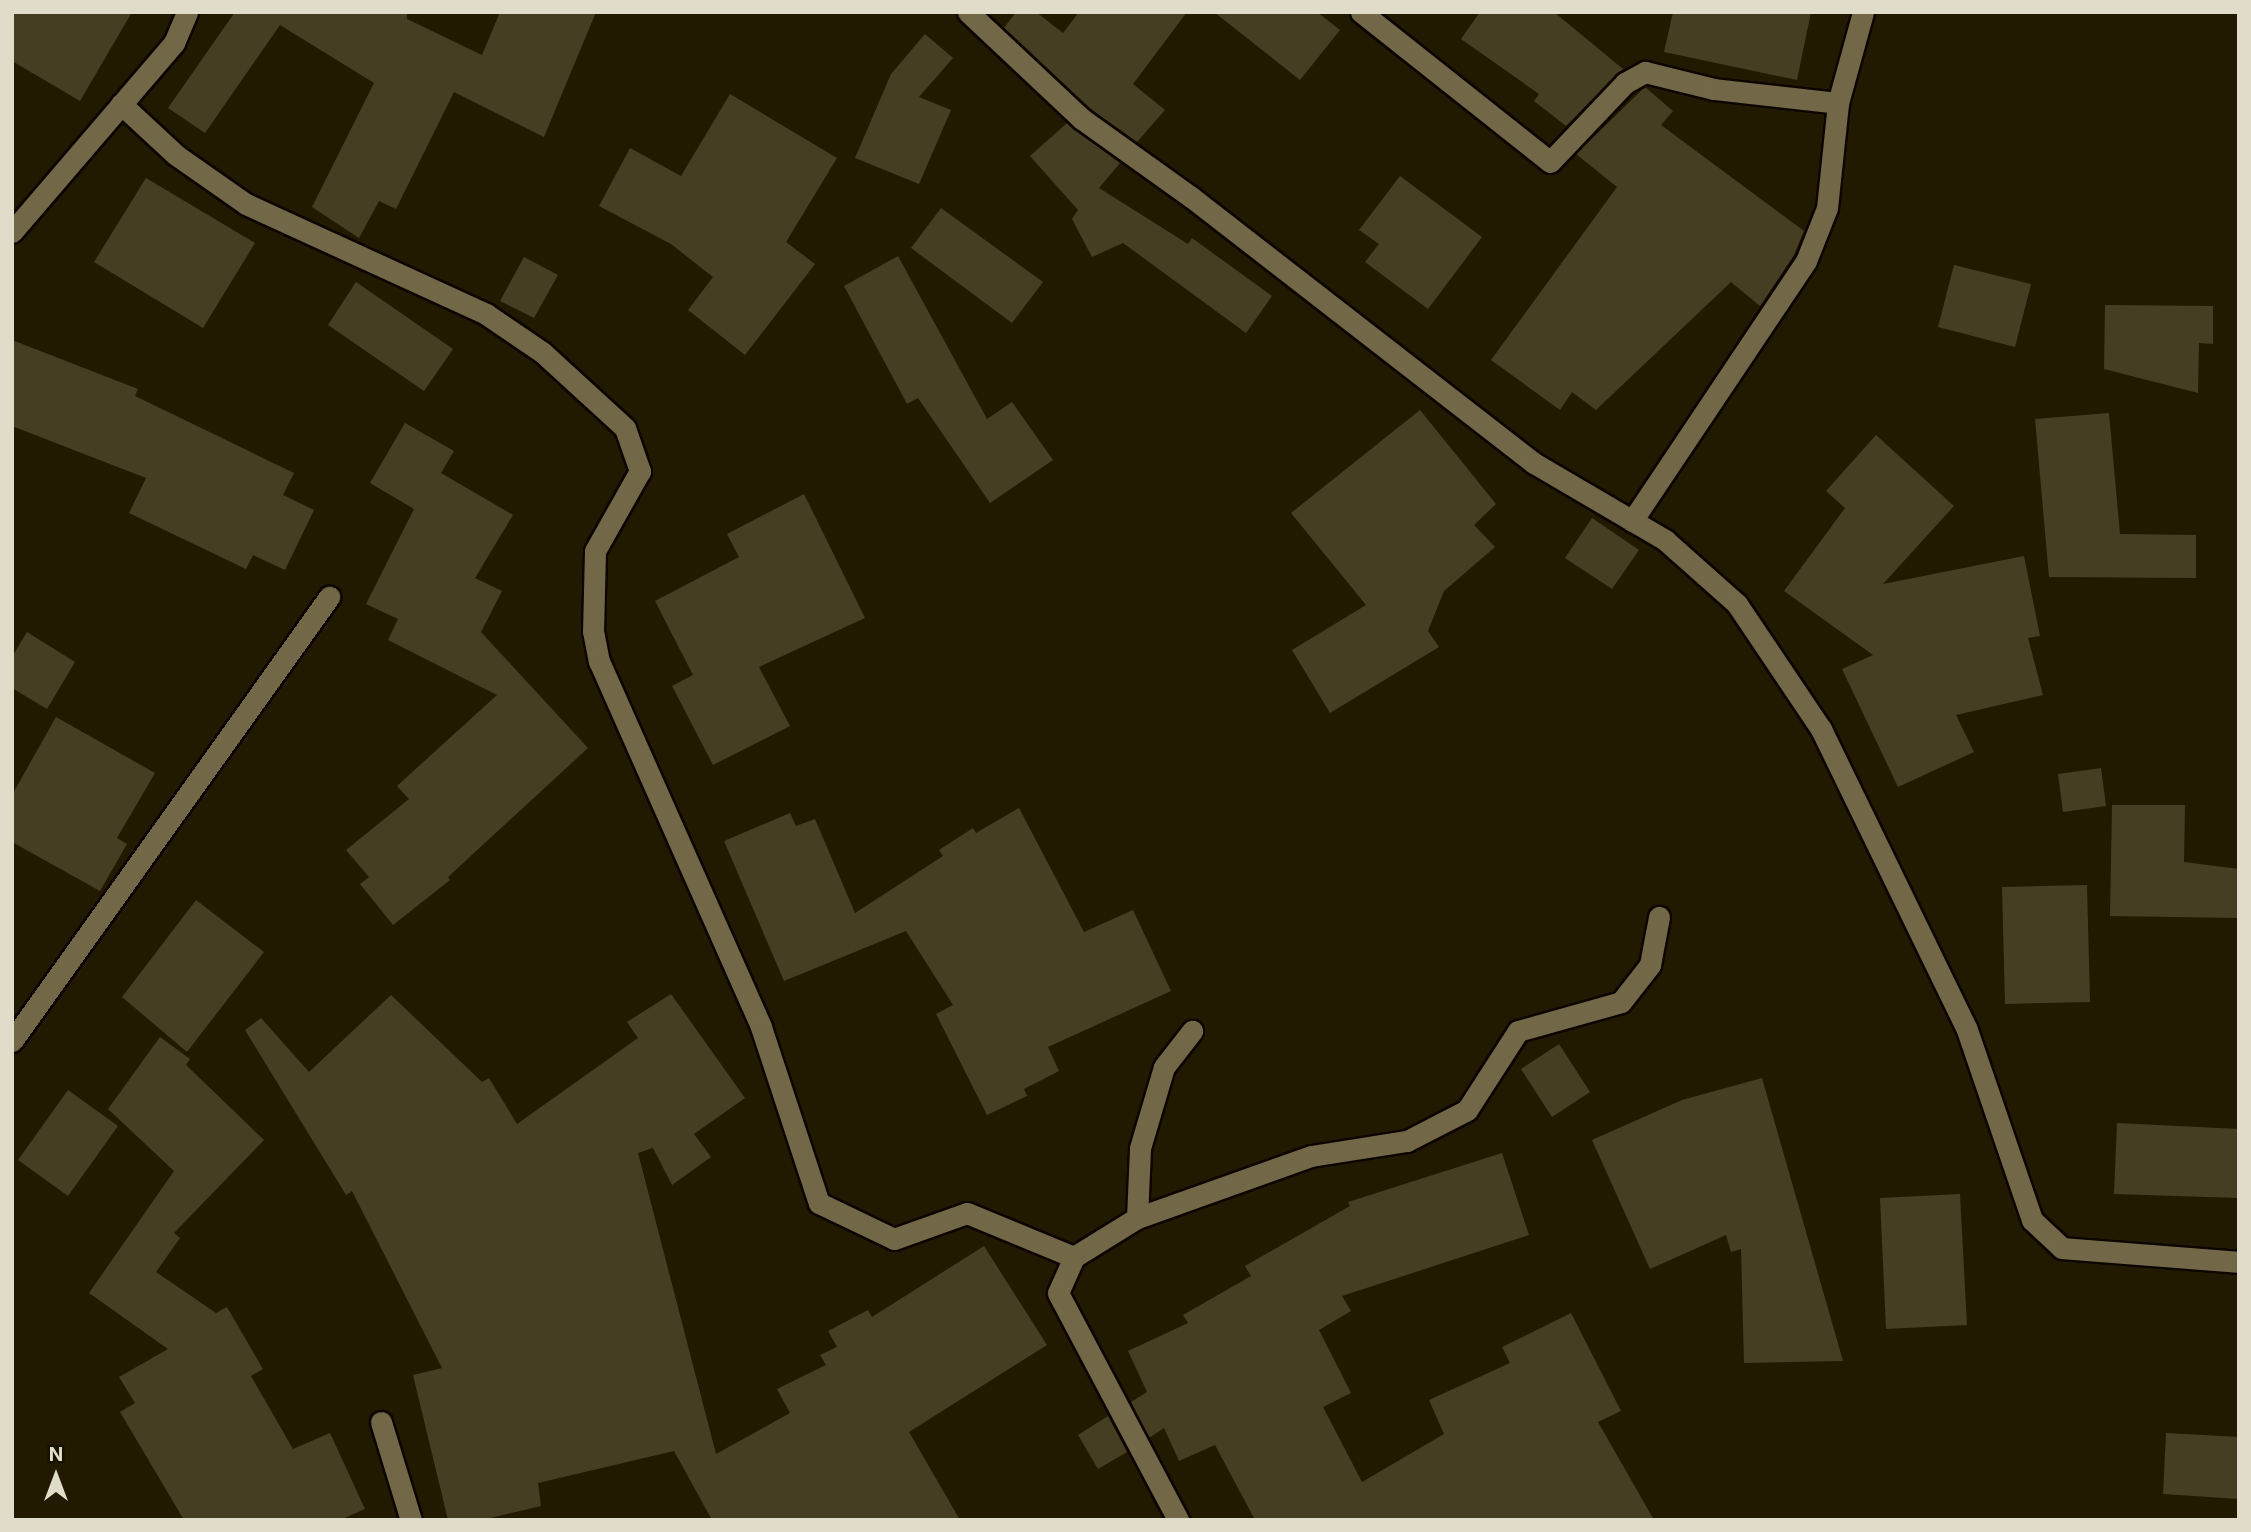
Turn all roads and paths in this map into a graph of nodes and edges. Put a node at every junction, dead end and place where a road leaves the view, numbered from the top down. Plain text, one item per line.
1 (187, 12) edge
2 (968, 12) edge
3 (1361, 12) edge
4 (1863, 12) edge
5 (1839, 103) junction
6 (121, 104) junction
7 (12, 232) edge
8 (1632, 521) junction
9 (329, 597) dead end
10 (1659, 917) dead end
11 (1192, 1031) dead end
12 (12, 1041) edge
13 (1136, 1217) junction
14 (1074, 1257) junction
15 (2239, 1262) edge
16 (382, 1423) dead end
17 (411, 1520) edge
18 (1178, 1520) edge

1 - 6 street
2 - 8 street
3 - 5 street
4 - 5 street
5 - 8 street
6 - 7 street
6 - 14 street
8 - 15 street
9 - 12 street
10 - 13 street
11 - 13 street
13 - 14 street
14 - 18 street
16 - 17 street

